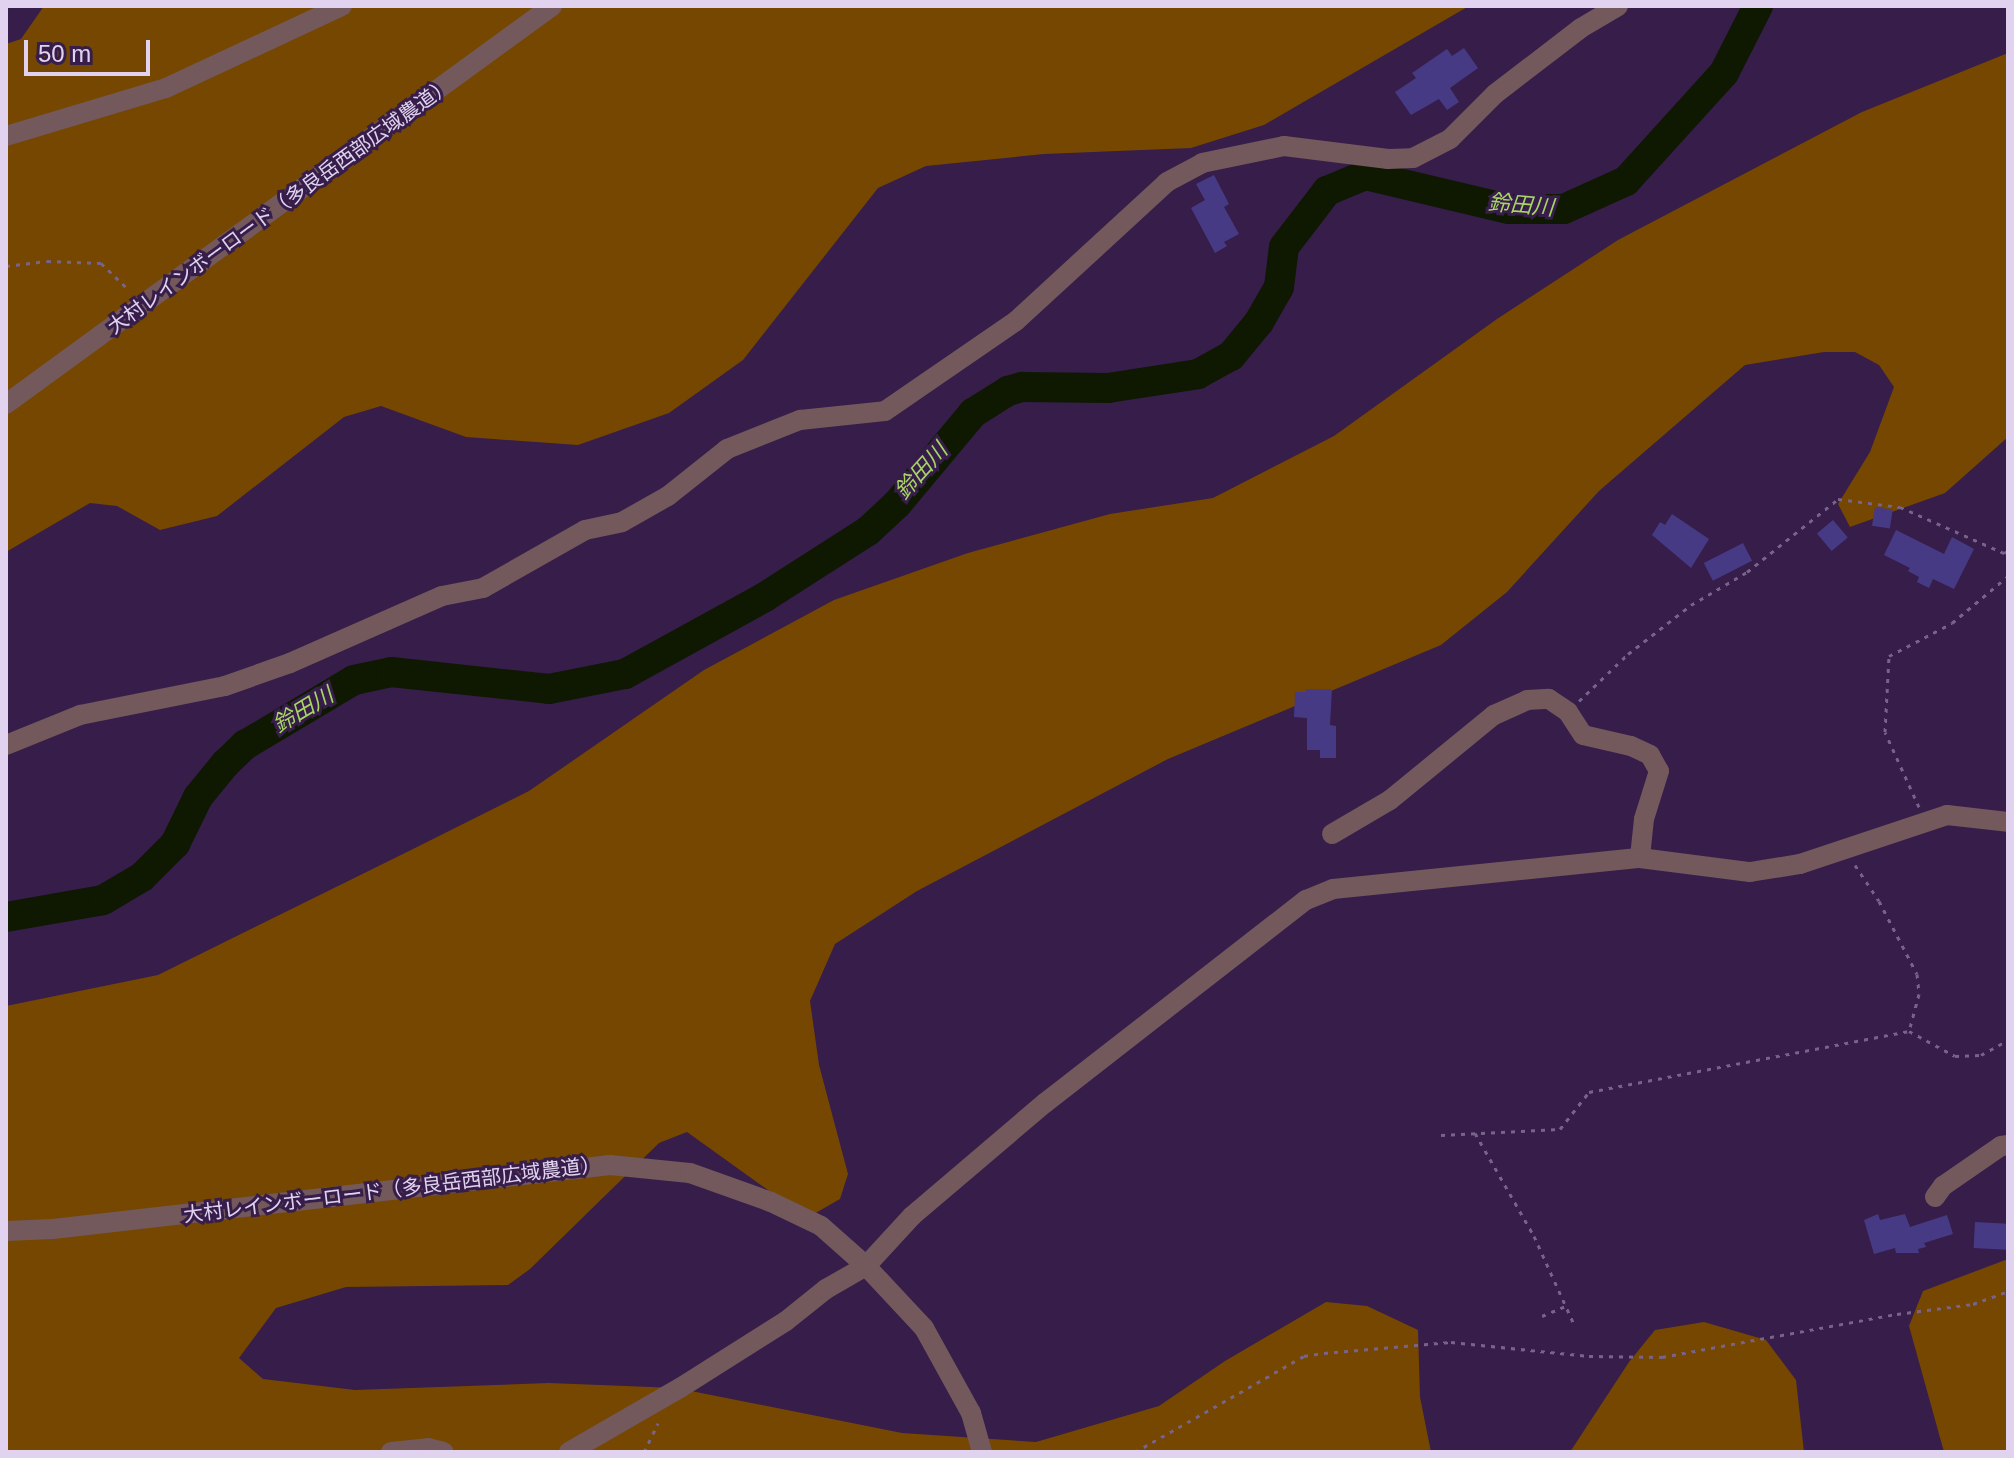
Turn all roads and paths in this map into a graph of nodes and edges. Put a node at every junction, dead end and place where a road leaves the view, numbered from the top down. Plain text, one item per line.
1 (342, 6) edge
2 (552, 6) edge
3 (1618, 6) edge
4 (6, 136) edge
5 (6, 266) edge
6 (142, 307) junction
7 (6, 404) edge
8 (2008, 551) edge
9 (2008, 576) edge
10 (1568, 712) junction
11 (6, 745) edge
12 (1928, 820) junction
13 (2008, 822) edge
14 (1332, 834) dead end
15 (1845, 850) junction
16 (1640, 858) junction
17 (1909, 1031) junction
18 (2008, 1040) edge
19 (1475, 1133) junction
20 (1441, 1135) dead end
21 (2008, 1145) edge
22 (1935, 1197) dead end
23 (6, 1231) edge
24 (866, 1266) junction
25 (2008, 1291) edge
26 (1566, 1306) junction
27 (1542, 1316) dead end
28 (1574, 1324) dead end
29 (391, 1452) edge
30 (444, 1452) edge
31 (569, 1452) edge
32 (982, 1452) edge
33 (1135, 1452) edge

1 - 4 street
2 - 6 street, 大村レインボーロード（多良岳西部広域農道）
3 - 11 street
5 - 6 path
6 - 7 street, 大村レインボーロード（多良岳西部広域農道）
8 - 10 path
9 - 12 path
10 - 14 street
10 - 16 street
12 - 13 street
12 - 15 street
15 - 16 street
15 - 17 path
16 - 24 street
17 - 18 path
17 - 19 path
19 - 20 path
19 - 26 path
21 - 22 street
23 - 24 street, 大村レインボーロード（多良岳西部広域農道）
24 - 31 street
24 - 32 street, 大村レインボーロード（多良岳西部広域農道）
25 - 33 path
26 - 27 path
26 - 28 path
29 - 30 street

